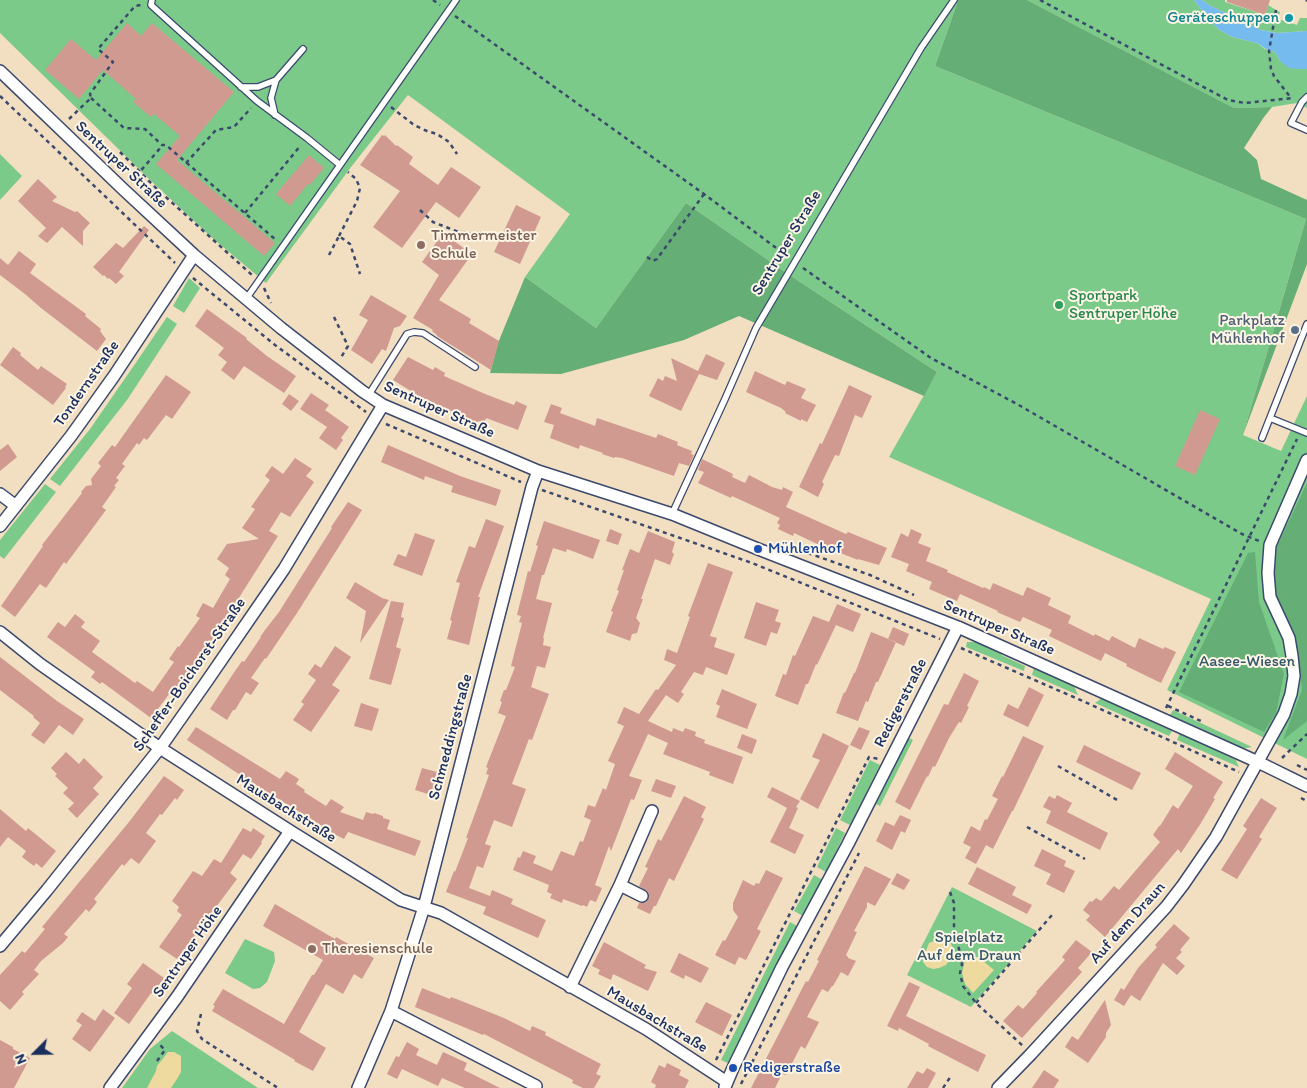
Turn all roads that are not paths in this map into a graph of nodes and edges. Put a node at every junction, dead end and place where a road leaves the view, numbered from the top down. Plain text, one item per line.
1 (456, 0) edge
2 (954, 0) edge
3 (151, 2) edge
4 (303, 48) dead end
5 (0, 71) edge
6 (276, 80) junction
7 (241, 87) junction
8 (1307, 97) edge
9 (275, 115) junction
10 (1307, 130) edge
11 (340, 165) junction
12 (194, 255) junction
13 (246, 299) junction
14 (1307, 324) edge
15 (475, 367) dead end
16 (368, 396) junction
17 (383, 405) junction
18 (1270, 418) junction
19 (1304, 432) edge
20 (1262, 438) dead end
21 (1307, 460) edge
22 (538, 471) junction
23 (0, 494) edge
24 (16, 506) junction
25 (672, 514) junction
26 (0, 526) edge
27 (958, 627) junction
28 (0, 632) edge
29 (160, 748) junction
30 (1258, 762) junction
31 (1307, 786) edge
32 (652, 811) dead end
33 (290, 831) junction
34 (620, 884) junction
35 (642, 896) dead end
36 (424, 907) junction
37 (0, 946) edge
38 (570, 986) junction
39 (390, 1011) junction
40 (726, 1085) edge
41 (536, 1086) dead end
42 (110, 1088) edge
43 (358, 1088) edge
44 (998, 1088) edge

1 - 11 lane
2 - 25 lane, Sentruper Straße
3 - 7 lane
4 - 6 lane
5 - 12 street, Sentruper Straße
6 - 7 lane
6 - 9 lane
7 - 9 lane
8 - 10 lane
9 - 11 lane
11 - 13 lane
12 - 13 street, Sentruper Straße
12 - 24 street, Tondernstraße
13 - 16 street, Sentruper Straße
14 - 18 lane
15 - 16 lane
16 - 17 street, Sentruper Straße
17 - 22 street, Sentruper Straße
17 - 29 street, Scheffer-Boichorst-Straße
18 - 19 lane
18 - 20 lane
21 - 30 street, Auf dem Draun
22 - 25 street, Sentruper Straße
22 - 36 street, Schmeddingstraße
23 - 24 street
24 - 26 street, Tondernstraße
25 - 27 street, Sentruper Straße
27 - 30 street, Sentruper Straße
27 - 40 street, Redigerstraße
28 - 29 street, Mausbachstraße
29 - 33 street, Mausbachstraße
29 - 37 street, Scheffer-Boichorst-Straße
30 - 31 street, Sentruper Straße
30 - 44 street, Auf dem Draun
32 - 34 street
33 - 36 street, Mausbachstraße
33 - 42 street, Sentruper Höhe
34 - 35 street
34 - 38 street
36 - 38 street, Mausbachstraße
36 - 39 street, Schmeddingstraße
38 - 40 street, Mausbachstraße
39 - 41 street
39 - 43 street, Schmeddingstraße

